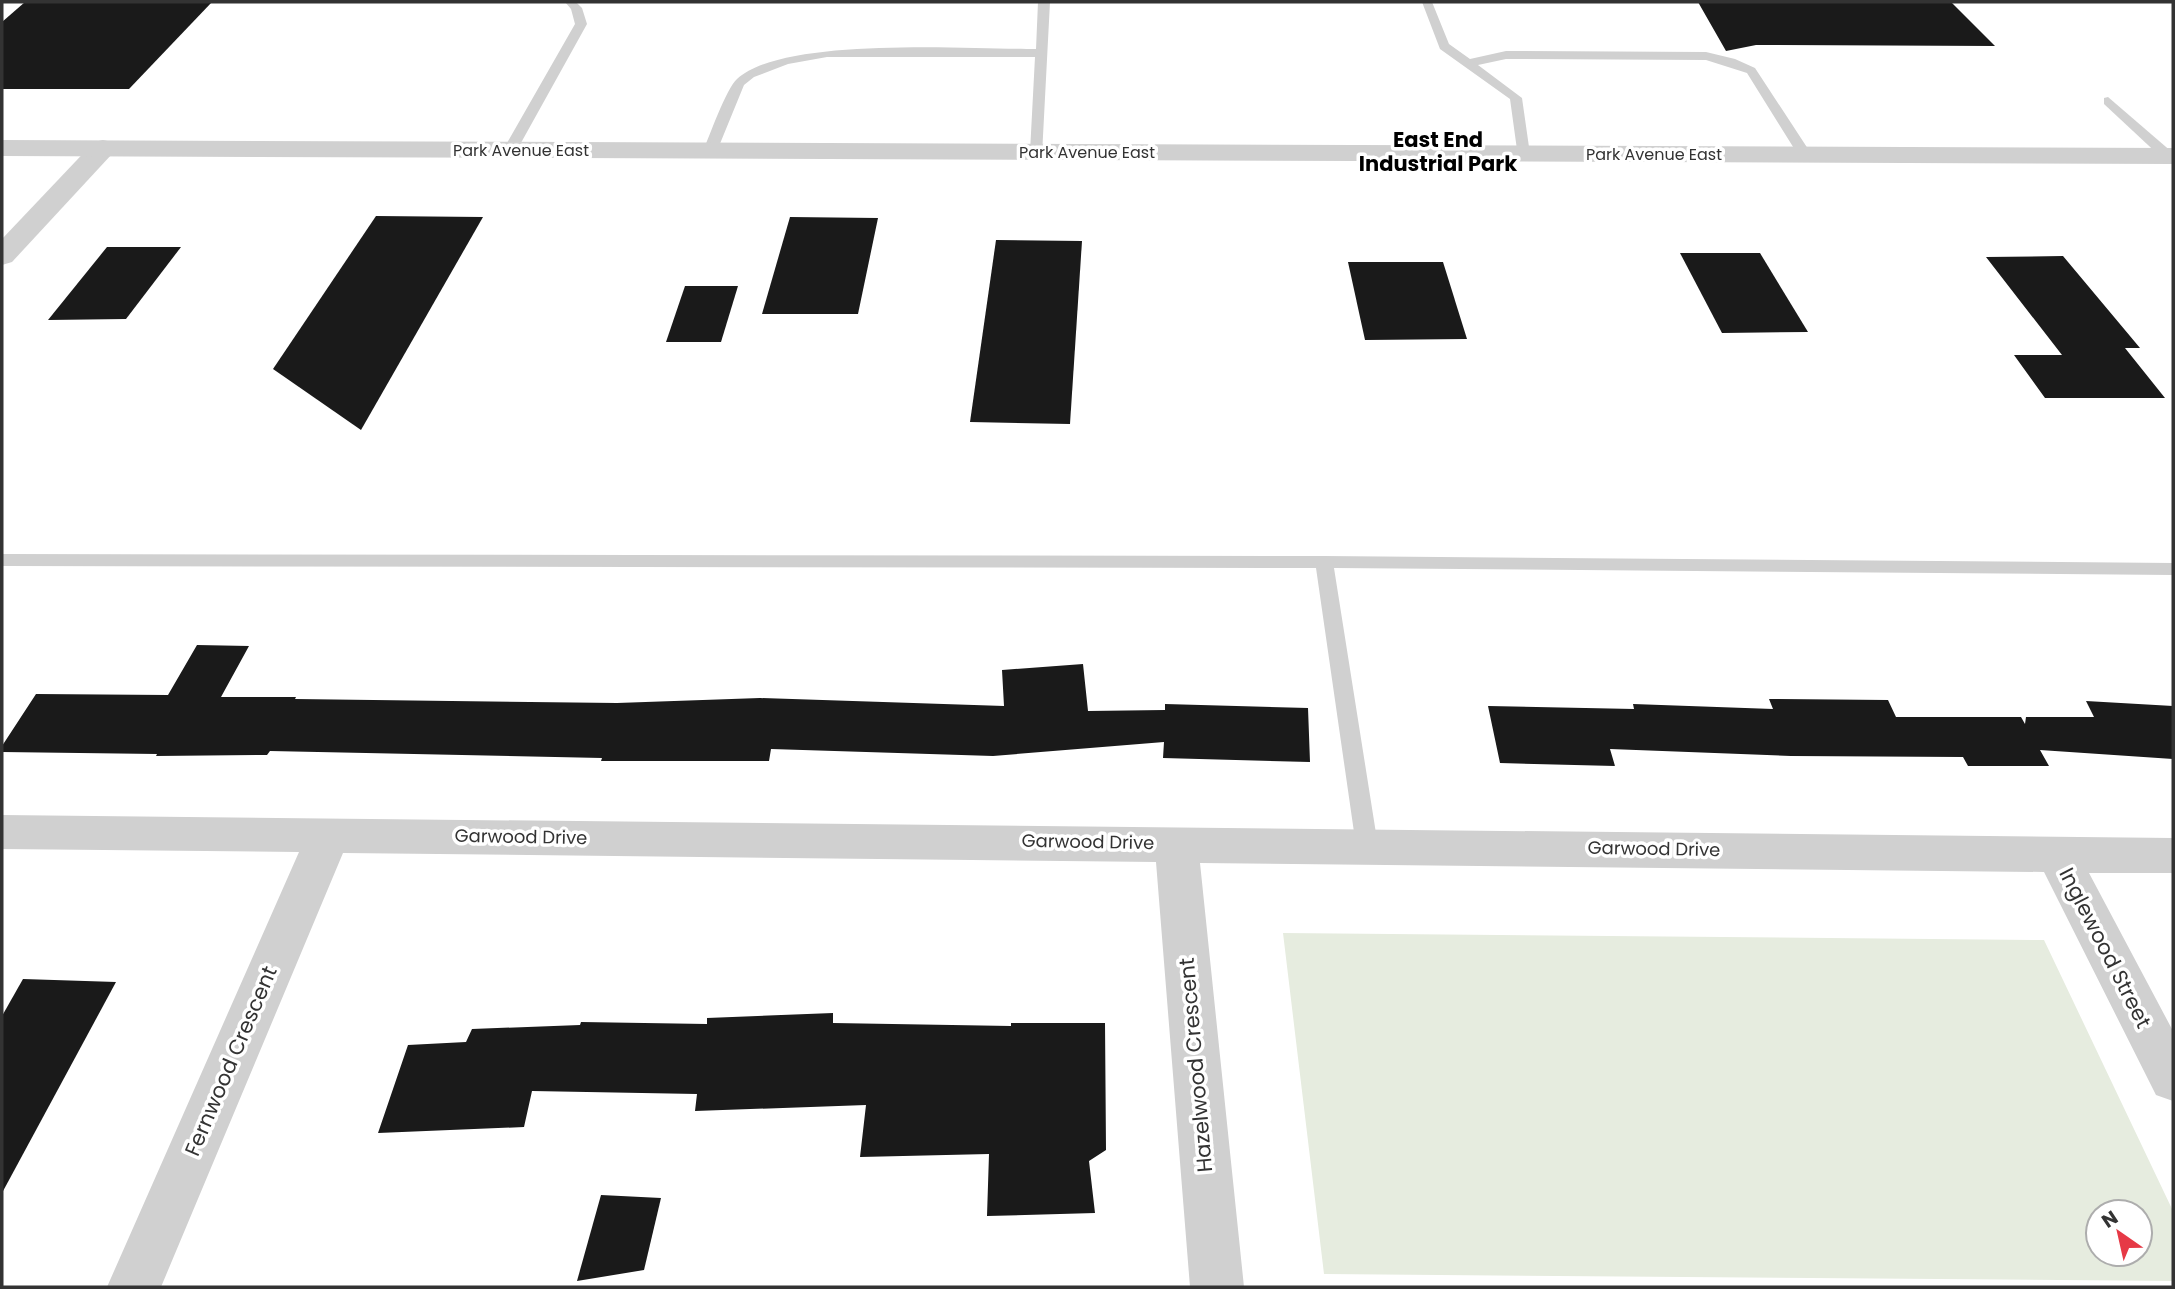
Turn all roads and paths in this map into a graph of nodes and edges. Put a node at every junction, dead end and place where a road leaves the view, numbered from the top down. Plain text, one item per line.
1 (570, 2) edge
2 (1044, 2) edge
3 (1427, 2) edge
4 (1042, 53) junction
5 (1468, 63) junction
6 (2108, 101) dead end
7 (2, 148) edge
8 (103, 148) junction
9 (510, 150) junction
10 (710, 151) junction
11 (1037, 152) junction
12 (1523, 154) junction
13 (1805, 155) junction
14 (2171, 156) edge
15 (2, 256) edge
16 (2, 560) edge
17 (1324, 562) junction
18 (2173, 569) edge
19 (2, 832) edge
20 (328, 836) junction
21 (1176, 843) junction
22 (1367, 846) junction
23 (2057, 855) junction
24 (2173, 856) edge
25 (2173, 1079) edge
26 (134, 1287) edge
27 (1217, 1287) edge

1 - 9 lane
2 - 4 lane
3 - 5 lane
4 - 10 lane
4 - 11 lane
5 - 12 lane
5 - 13 lane
6 - 14 lane
7 - 8 street, Park Avenue East
8 - 9 street, Park Avenue East
8 - 15 street
9 - 10 street, Park Avenue East
10 - 11 street, Park Avenue East
11 - 12 street, Park Avenue East
12 - 13 street, Park Avenue East
13 - 14 street, Park Avenue East
16 - 17 lane
17 - 18 lane
17 - 22 lane
19 - 20 street, Garwood Drive
20 - 21 street, Garwood Drive
20 - 26 street, Fernwood Crescent
21 - 22 street, Garwood Drive
21 - 27 street, Hazelwood Crescent
22 - 23 street, Garwood Drive
23 - 24 street, Garwood Drive
23 - 25 street, Inglewood Street

